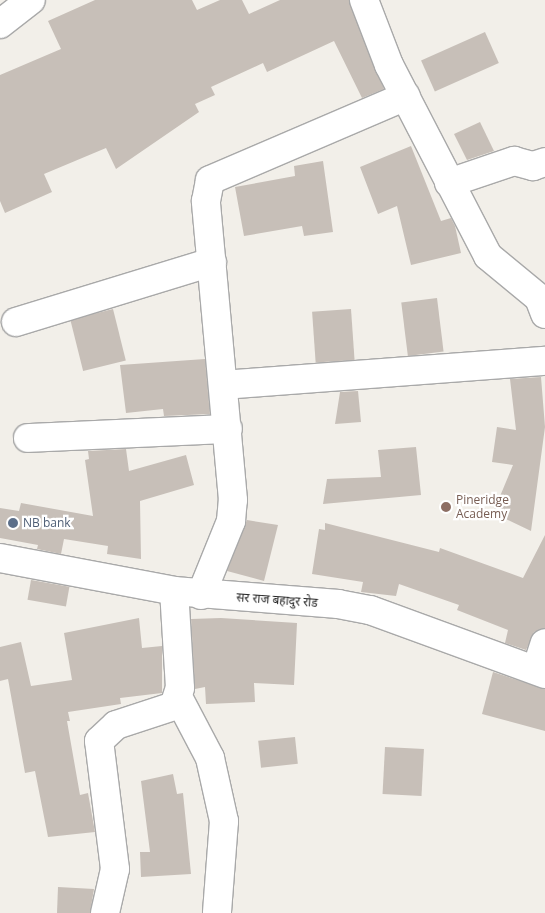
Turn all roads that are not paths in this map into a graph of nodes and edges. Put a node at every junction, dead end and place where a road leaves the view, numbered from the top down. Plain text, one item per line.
1 (30, 0) edge
2 (364, 0) edge
3 (0, 24) edge
4 (406, 96) junction
5 (545, 162) edge
6 (449, 183) junction
7 (212, 262) junction
8 (545, 314) edge
9 (16, 322) dead end
10 (545, 361) edge
11 (223, 385) junction
12 (228, 430) junction
13 (28, 438) dead end
14 (0, 558) edge
15 (174, 591) junction
16 (201, 595) junction
17 (545, 643) edge
18 (540, 672) edge
19 (178, 697) junction
20 (105, 913) edge
21 (217, 913) edge

1 - 3 street
2 - 4 street
4 - 6 street
4 - 7 street
5 - 6 street
6 - 8 street
7 - 9 street
7 - 11 street
10 - 11 street
11 - 12 street
12 - 13 street
12 - 16 street
14 - 15 street, सर राज बहादुर रोड
15 - 16 street, सर राज बहादुर रोड
15 - 19 street
16 - 18 street, सर राज बहादुर रोड
17 - 18 street
19 - 20 street
19 - 21 street

